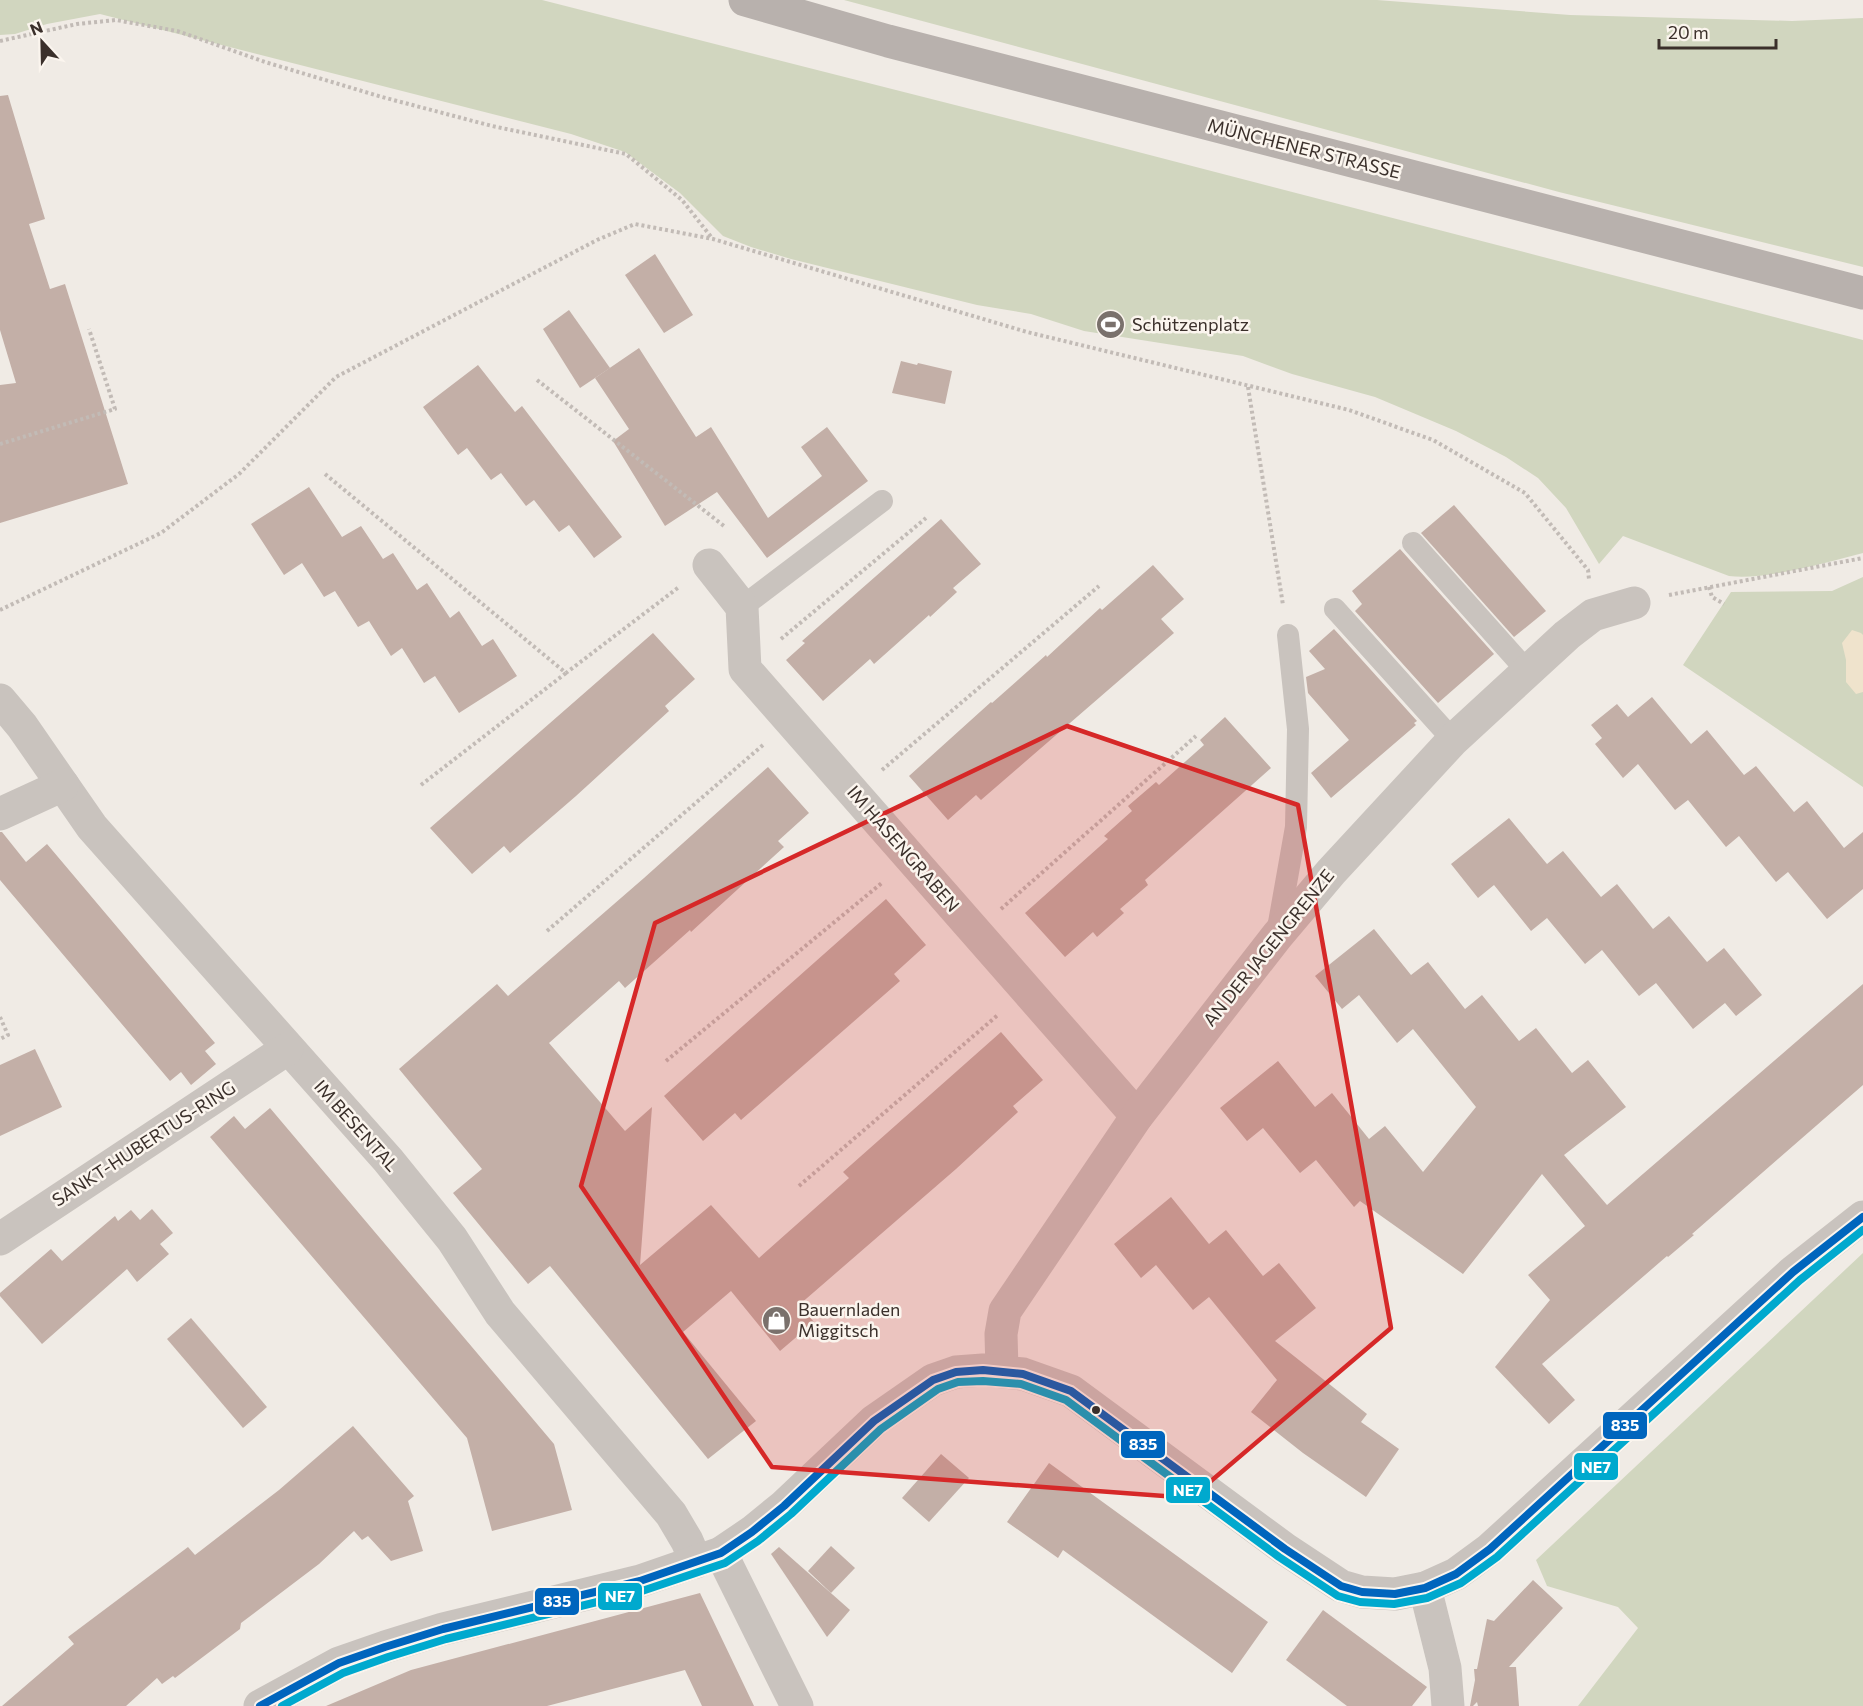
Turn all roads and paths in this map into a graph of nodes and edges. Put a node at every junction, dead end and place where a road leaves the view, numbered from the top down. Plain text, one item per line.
1 (745, 0) edge
2 (0, 40) edge
3 (713, 239) junction
4 (1863, 293) edge
5 (89, 329) dead end
6 (537, 380) dead end
7 (1247, 387) junction
8 (0, 444) edge
9 (325, 474) dead end
10 (882, 501) dead end
11 (926, 518) dead end
12 (724, 526) dead end
13 (1413, 543) dead end
14 (1863, 558) edge
15 (709, 565) joint
16 (1099, 586) dead end
17 (1709, 587) junction
18 (1634, 603) joint
19 (1724, 604) dead end
20 (742, 607) junction
21 (1335, 609) dead end
22 (0, 610) edge
23 (1593, 615) junction
24 (1288, 635) joint
25 (745, 669) junction
26 (1528, 672) junction
27 (566, 673) junction
28 (0, 700) edge
29 (790, 721) junction
30 (1196, 736) dead end
31 (1453, 740) junction
32 (63, 785) junction
33 (422, 785) dead end
34 (854, 794) junction
35 (0, 814) edge
36 (911, 859) junction
37 (547, 931) dead end
38 (975, 932) junction
39 (1277, 936) junction
40 (1027, 990) junction
41 (0, 1017) edge
42 (0, 1039) edge
43 (287, 1049) junction
44 (666, 1061) dead end
45 (1137, 1116) junction
46 (799, 1186) dead end
47 (1863, 1217) edge
48 (0, 1239) edge
49 (1002, 1370) junction
50 (708, 1557) junction
51 (1425, 1588) junction
52 (260, 1706) edge
53 (797, 1706) edge
54 (1448, 1706) edge

1 - 4 main road, MÜNCHENER STRASSE
2 - 3 path
3 - 7 path
3 - 22 path
5 - 8 path
6 - 12 path
7 - 23 path
7 - 24 path
9 - 27 path
10 - 20 lane
11 - 25 path
13 - 26 lane
14 - 17 path
15 - 20 street
15 - 27 path
16 - 34 path
17 - 18 path
17 - 19 path
18 - 23 street, AN DER JAGENGRENZE
20 - 25 street
21 - 31 lane
23 - 26 street, AN DER JAGENGRENZE
24 - 39 lane
25 - 29 street, IM HASENGRABEN
26 - 31 street, AN DER JAGENGRENZE
27 - 33 path
28 - 32 street, IM BESENTAL
29 - 34 street, IM HASENGRABEN
29 - 37 path
30 - 38 path
31 - 39 street, AN DER JAGENGRENZE
32 - 35 street
32 - 43 street, IM BESENTAL
34 - 36 street, IM HASENGRABEN
36 - 38 street, IM HASENGRABEN
36 - 44 path
38 - 40 street, IM HASENGRABEN
39 - 45 street, AN DER JAGENGRENZE
40 - 45 street, IM HASENGRABEN
40 - 46 path
41 - 42 path
43 - 48 street, SANKT-HUBERTUS-RING
43 - 50 street, IM BESENTAL
45 - 49 street, AN DER JAGENGRENZE
47 - 51 street
49 - 50 street
49 - 51 street
50 - 52 street
50 - 53 street, IM BESENTAL
51 - 54 street

